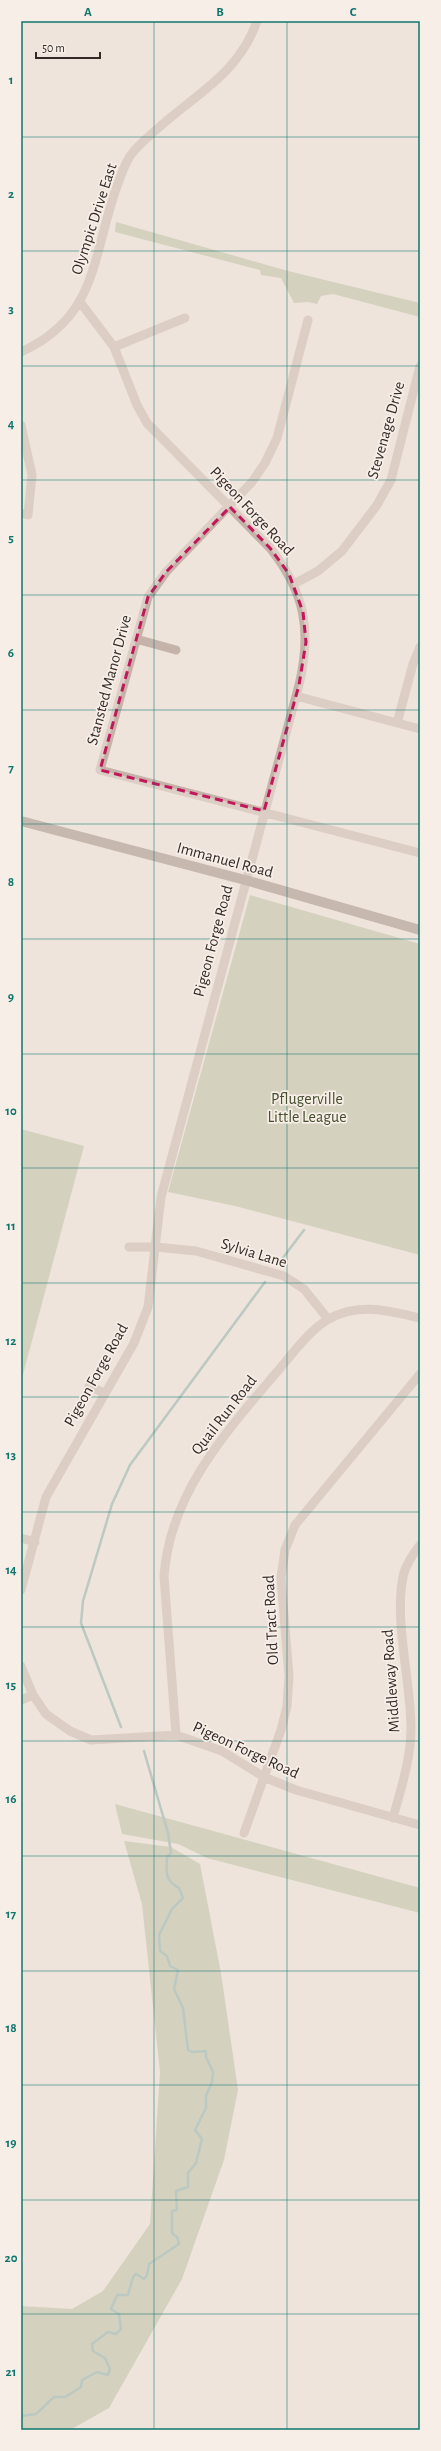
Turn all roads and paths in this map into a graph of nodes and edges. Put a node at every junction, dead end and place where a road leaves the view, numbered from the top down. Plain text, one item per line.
1 (257, 21) edge
2 (80, 302) junction
3 (185, 318) dead end
4 (308, 320) dead end
5 (114, 347) junction
6 (21, 352) edge
7 (420, 366) edge
8 (21, 425) edge
9 (230, 507) junction
10 (21, 513) edge
11 (294, 584) junction
12 (136, 639) junction
13 (420, 647) edge
14 (176, 650) dead end
15 (296, 696) junction
16 (397, 723) junction
17 (420, 729) edge
18 (264, 811) junction
19 (21, 821) edge
20 (420, 853) edge
21 (245, 880) junction
22 (420, 930) edge
23 (129, 1247) dead end
24 (156, 1247) junction
25 (420, 1318) edge
26 (328, 1319) junction
27 (420, 1374) edge
28 (89, 1386) dead end
29 (104, 1393) junction
30 (21, 1538) edge
31 (35, 1542) junction
32 (420, 1545) edge
33 (21, 1590) edge
34 (21, 1666) edge
35 (33, 1695) junction
36 (21, 1700) edge
37 (176, 1735) junction
38 (264, 1777) junction
39 (393, 1818) junction
40 (420, 1825) edge
41 (244, 1833) dead end

1 - 2 street, Olympic Drive East
2 - 5 street, Pigeon Forge Road
2 - 6 street, Olympic Drive East
3 - 5 street
4 - 9 street, Stansted Manor Drive
5 - 9 street, Pigeon Forge Road
7 - 11 street, Stevenage Drive
8 - 10 street
9 - 11 street, Pigeon Forge Road
9 - 12 street, Stansted Manor Drive
11 - 15 street, Pigeon Forge Road
12 - 14 street
12 - 18 street, Stansted Manor Drive
13 - 16 street
15 - 16 street
15 - 18 street, Pigeon Forge Road
16 - 17 street
18 - 20 street, Stansted Manor Drive
18 - 21 street, Pigeon Forge Road
19 - 21 street, Immanuel Road
21 - 22 street, Immanuel Road
21 - 24 street, Pigeon Forge Road
23 - 24 street, Sylvia Lane
24 - 26 street, Sylvia Lane
24 - 29 street, Pigeon Forge Road
25 - 26 street, Quail Run Road
26 - 37 street, Quail Run Road
27 - 38 street, Old Tract Road
28 - 29 street
29 - 31 street, Pigeon Forge Road
30 - 31 street
31 - 33 street, Pigeon Forge Road
32 - 39 street, Middleway Road
34 - 35 street, Pigeon Forge Road
35 - 36 street
35 - 37 street, Pigeon Forge Road
37 - 38 street, Pigeon Forge Road
38 - 39 street, Pigeon Forge Road
38 - 41 street, Old Tract Road
39 - 40 street, Pigeon Forge Road

